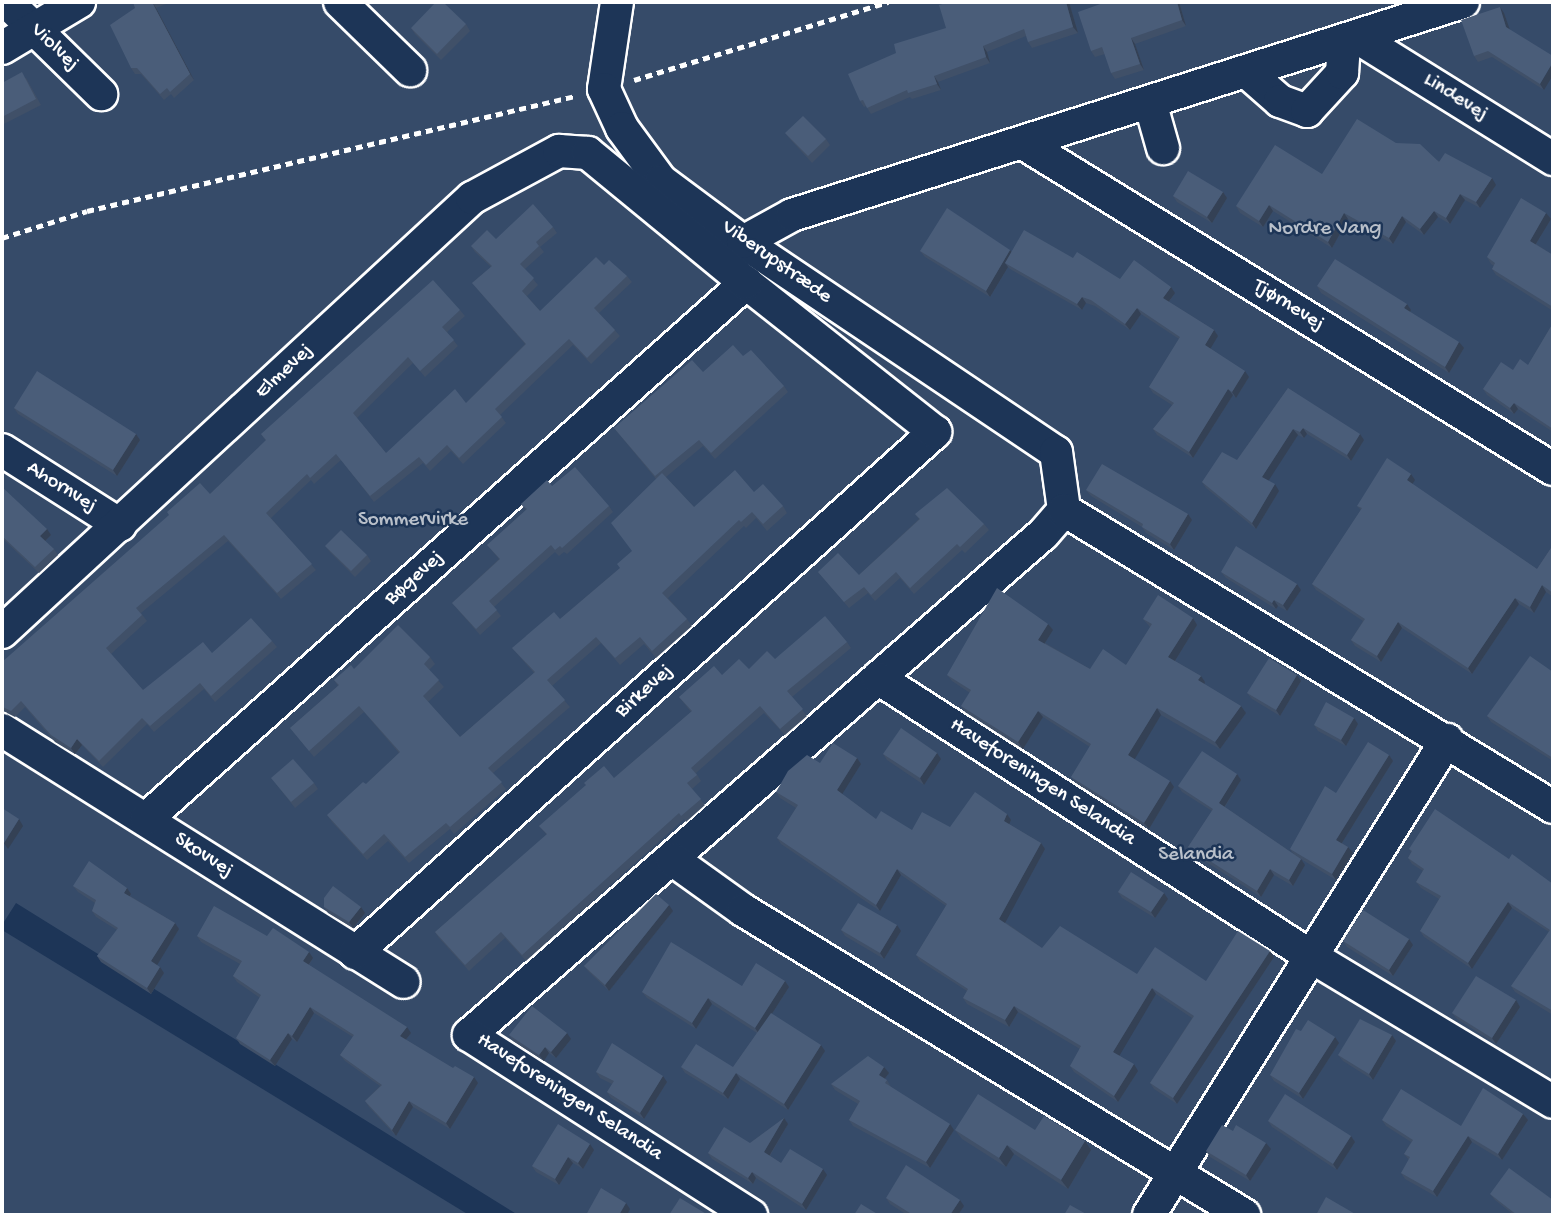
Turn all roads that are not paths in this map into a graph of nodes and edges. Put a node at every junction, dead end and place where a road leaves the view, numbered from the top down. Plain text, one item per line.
1 (7, 2) edge
2 (79, 2) edge
3 (340, 2) edge
4 (617, 2) edge
5 (1463, 2) edge
6 (35, 29) junction
7 (1350, 39) junction
8 (2, 48) edge
9 (410, 70) dead end
10 (1247, 72) junction
11 (101, 94) dead end
12 (1150, 103) junction
13 (622, 128) junction
14 (1023, 143) junction
15 (1163, 148) dead end
16 (588, 153) junction
17 (1553, 159) edge
18 (743, 242) junction
19 (746, 283) junction
20 (2, 450) edge
21 (1553, 469) edge
22 (1064, 510) junction
23 (120, 525) junction
24 (2, 632) edge
25 (878, 678) junction
26 (2, 730) edge
27 (1447, 740) junction
28 (1553, 807) edge
29 (146, 819) junction
30 (672, 859) junction
31 (355, 953) junction
32 (1312, 957) junction
33 (404, 982) dead end
34 (1553, 1102) edge
35 (1176, 1171) junction
36 (751, 1215) edge
37 (1149, 1215) edge
38 (1244, 1215) edge

1 - 6 street, Violvej
2 - 6 street
3 - 9 street
4 - 13 street, Viberupstræde
5 - 7 street
6 - 8 street
6 - 11 street, Violvej
7 - 10 street
7 - 10 street
7 - 17 street, Lindevej
10 - 12 street
12 - 14 street
12 - 15 street
13 - 16 street
13 - 18 street, Viberupstræde
14 - 18 street
14 - 21 street, Tjørnevej
16 - 19 street
16 - 23 street, Elmevej
18 - 22 street, Viberupstræde
19 - 29 street, Bøgevej
19 - 31 street, Birkevej
20 - 23 street, Ahornvej
22 - 25 street, Haveforeningen Selandia
22 - 27 street
23 - 24 street, Elmevej
25 - 30 street, Haveforeningen Selandia
25 - 32 street, Haveforeningen Selandia
26 - 29 street, Skovvej
27 - 28 street
27 - 32 street
29 - 31 street, Skovvej
30 - 35 street
30 - 36 street, Haveforeningen Selandia
31 - 33 street, Skovvej
32 - 34 street, Haveforeningen Selandia
32 - 35 street
35 - 37 street
35 - 38 street

